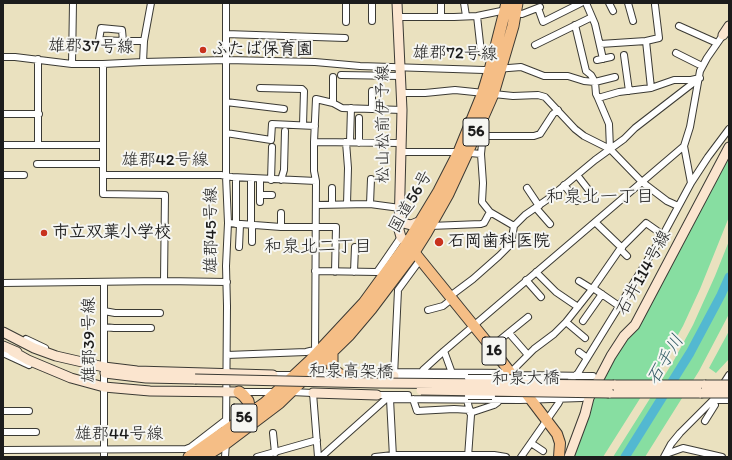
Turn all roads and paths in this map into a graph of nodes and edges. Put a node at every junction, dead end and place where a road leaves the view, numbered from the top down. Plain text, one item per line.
1 (73, 3) edge
2 (151, 3) edge
3 (226, 3) edge
4 (346, 3) edge
5 (372, 3) edge
6 (397, 3) edge
7 (441, 3) edge
8 (464, 3) edge
9 (495, 3) edge
10 (581, 3) edge
11 (586, 3) edge
12 (609, 3) edge
13 (628, 3) edge
14 (654, 5) edge
15 (509, 7) edge
16 (613, 11) dead end
17 (466, 16) junction
18 (476, 16) junction
19 (399, 17) junction
20 (441, 17) junction
21 (592, 17) junction
22 (372, 21) dead end
23 (633, 21) dead end
24 (346, 22) dead end
25 (575, 25) junction
26 (679, 26) dead end
27 (729, 26) edge
28 (226, 34) junction
29 (723, 35) joint
30 (345, 38) dead end
31 (123, 41) dead end
32 (144, 41) junction
33 (646, 41) junction
34 (717, 43) junction
35 (600, 44) junction
36 (535, 45) dead end
37 (481, 52) dead end
38 (676, 53) dead end
39 (624, 55) dead end
40 (3, 57) edge
41 (611, 57) dead end
42 (38, 59) junction
43 (226, 60) junction
44 (143, 62) junction
45 (72, 64) junction
46 (103, 64) junction
47 (702, 66) junction
48 (495, 69) junction
49 (401, 72) junction
50 (341, 75) dead end
51 (333, 77) dead end
52 (615, 77) dead end
53 (700, 78) junction
54 (595, 82) junction
55 (260, 88) dead end
56 (651, 88) junction
57 (372, 91) dead end
58 (629, 91) junction
59 (402, 93) junction
60 (488, 94) junction
61 (598, 98) junction
62 (226, 102) junction
63 (333, 103) junction
64 (351, 108) junction
65 (284, 109) dead end
66 (372, 109) junction
67 (402, 110) junction
68 (558, 110) junction
69 (3, 114) edge
70 (39, 114) junction
71 (359, 118) dead end
72 (303, 125) junction
73 (315, 126) junction
74 (729, 129) edge
75 (285, 131) dead end
76 (226, 133) junction
77 (314, 142) junction
78 (348, 142) junction
79 (359, 142) junction
80 (3, 145) edge
81 (38, 145) junction
82 (103, 146) junction
83 (684, 146) junction
84 (272, 147) dead end
85 (401, 147) junction
86 (729, 147) edge
87 (610, 149) junction
88 (463, 152) junction
89 (481, 154) junction
90 (38, 164) dead end
91 (103, 164) junction
92 (24, 175) dead end
93 (103, 175) junction
94 (3, 176) edge
95 (226, 176) junction
96 (577, 176) junction
97 (236, 178) junction
98 (251, 178) junction
99 (371, 178) dead end
100 (260, 179) junction
101 (271, 180) junction
102 (281, 180) junction
103 (316, 182) junction
104 (642, 182) junction
105 (691, 183) junction
106 (564, 185) junction
107 (332, 188) dead end
108 (527, 188) dead end
109 (591, 193) dead end
110 (260, 195) junction
111 (272, 195) dead end
112 (577, 201) dead end
113 (260, 202) dead end
114 (332, 204) junction
115 (347, 204) junction
116 (370, 204) junction
117 (316, 205) junction
118 (678, 206) junction
119 (537, 207) junction
120 (400, 208) junction
121 (490, 212) junction
122 (281, 213) dead end
123 (400, 219) junction
124 (595, 222) junction
125 (228, 223) junction
126 (426, 224) junction
127 (550, 224) dead end
128 (238, 225) junction
129 (252, 226) junction
130 (514, 226) junction
131 (281, 227) junction
132 (316, 227) junction
133 (663, 234) junction
134 (252, 242) dead end
135 (239, 247) dead end
136 (355, 247) dead end
137 (411, 248) junction
138 (621, 248) junction
139 (627, 256) dead end
140 (315, 271) junction
141 (335, 272) junction
142 (354, 272) junction
143 (536, 272) junction
144 (526, 280) junction
145 (164, 281) junction
146 (579, 281) dead end
147 (104, 282) junction
148 (226, 282) junction
149 (3, 283) edge
150 (593, 288) junction
151 (602, 294) junction
152 (451, 297) junction
153 (541, 297) dead end
154 (619, 306) junction
155 (578, 307) junction
156 (428, 310) dead end
157 (104, 311) junction
158 (156, 312) dead end
159 (528, 317) dead end
160 (583, 321) dead end
161 (566, 322) junction
162 (474, 326) junction
163 (3, 327) edge
164 (104, 327) junction
165 (151, 328) dead end
166 (3, 332) edge
167 (509, 333) junction
168 (3, 337) edge
169 (585, 338) dead end
170 (3, 346) edge
171 (491, 348) junction
172 (318, 349) junction
173 (12, 351) junction
174 (444, 351) junction
175 (579, 352) dead end
176 (3, 353) edge
177 (227, 355) junction
178 (528, 355) junction
179 (587, 358) junction
180 (80, 362) junction
181 (423, 372) junction
182 (452, 372) junction
183 (227, 373) junction
184 (474, 373) junction
185 (510, 373) junction
186 (395, 374) junction
187 (273, 375) joint
188 (294, 375) junction
189 (307, 375) junction
190 (729, 375) edge
191 (342, 376) junction
192 (593, 376) dead end
193 (104, 377) junction
194 (71, 378) junction
195 (576, 380) junction
196 (729, 385) edge
197 (507, 387) junction
198 (226, 392) junction
199 (239, 392) junction
200 (276, 392) junction
201 (290, 392) junction
202 (313, 393) junction
203 (584, 395) junction
204 (728, 397) edge
205 (384, 398) junction
206 (467, 398) junction
207 (561, 398) junction
208 (413, 399) junction
209 (445, 399) junction
210 (529, 399) junction
211 (474, 400) junction
212 (498, 400) junction
213 (712, 401) junction
214 (447, 409) junction
215 (29, 411) dead end
216 (3, 412) edge
217 (470, 412) junction
218 (246, 416) junction
219 (226, 420) junction
220 (546, 420) junction
221 (705, 421) dead end
222 (226, 431) junction
223 (3, 432) edge
224 (36, 432) dead end
225 (273, 432) dead end
226 (677, 436) junction
227 (317, 440) junction
228 (226, 443) junction
229 (531, 443) junction
230 (683, 448) junction
231 (104, 449) junction
232 (3, 450) edge
233 (39, 450) junction
234 (543, 451) dead end
235 (275, 453) junction
236 (14, 454) edge
237 (665, 455) edge
238 (393, 456) edge
239 (468, 456) edge
240 (523, 456) edge
241 (39, 457) edge
242 (104, 457) edge
243 (189, 457) edge
244 (203, 457) edge
245 (225, 457) edge
246 (257, 457) edge
247 (318, 457) edge
248 (321, 457) edge
249 (375, 457) edge
250 (506, 457) edge
251 (559, 457) edge
252 (569, 457) edge
253 (718, 457) edge

1 - 45 street
2 - 32 street, 雄郡37号線
3 - 28 street, 雄郡45号線
4 - 24 street
5 - 22 street
6 - 19 street, 松山松前伊予線
7 - 20 street
8 - 17 street
9 - 15 street
10 - 15 street
11 - 21 street
12 - 16 street
13 - 23 street
14 - 33 street
15 - 18 street
15 - 48 highway, 国道56号 / 56
17 - 18 street
17 - 20 street
18 - 37 street
19 - 20 street
19 - 49 street, 松山松前伊予線
21 - 25 street
21 - 35 street
25 - 36 street
25 - 54 street
26 - 34 street
27 - 29 street
28 - 30 street
28 - 43 street, 雄郡45号線
29 - 34 street
31 - 32 street
32 - 44 street, 雄郡37号線
33 - 35 street
33 - 56 street
34 - 47 street
35 - 41 street
38 - 47 street
39 - 58 street
40 - 42 street, 雄郡37号線
42 - 45 street, 雄郡37号線
42 - 70 street
43 - 44 street, 雄郡72号線
43 - 49 street, 雄郡72号線
43 - 62 street, 雄郡45号線
44 - 46 street, 雄郡37号線
45 - 46 street, 雄郡37号線
46 - 82 street
47 - 53 street
48 - 49 street, 雄郡72号線
48 - 54 street, 雄郡72号線
48 - 60 highway, 国道56号 / 56
49 - 50 street
49 - 59 street, 松山松前伊予線
51 - 63 street
52 - 54 street
53 - 56 street
53 - 83 street
53 - 87 street
54 - 61 street
55 - 72 street
56 - 58 street
57 - 66 street
58 - 61 street
59 - 60 street
59 - 67 street, 松山松前伊予線
60 - 68 street
60 - 88 highway, 国道56号 / 56
61 - 87 street
62 - 65 street
62 - 76 street, 雄郡45号線
63 - 64 street
63 - 73 street
64 - 66 street
64 - 78 street
66 - 67 street
67 - 85 street, 松山松前伊予線
68 - 87 street
68 - 89 street
69 - 70 street
70 - 81 street
71 - 79 street
72 - 73 street
72 - 76 street
73 - 77 street
74 - 105 street
75 - 102 street
76 - 95 street, 雄郡45号線
77 - 78 street
77 - 103 street
78 - 79 street
78 - 115 street
79 - 85 street
80 - 81 street, 雄郡42号線
81 - 82 street, 雄郡42号線
82 - 91 street
83 - 104 street
83 - 105 street
84 - 101 street
85 - 88 street
85 - 120 street, 松山松前伊予線
86 - 252 street, 石井114号線
87 - 96 street
87 - 104 street
88 - 89 street
88 - 126 highway, 国道56号 / 56
89 - 121 street
90 - 91 street
91 - 93 street
92 - 94 street
93 - 95 street, 雄郡42号線
93 - 145 street
95 - 97 street, 雄郡42号線
95 - 125 street, 雄郡45号線
96 - 106 street
96 - 109 street
97 - 98 street, 雄郡42号線
97 - 128 street
98 - 100 street, 雄郡42号線
98 - 129 street
99 - 116 street
100 - 101 street, 雄郡42号線
100 - 110 street
101 - 102 street, 雄郡42号線
102 - 103 street, 雄郡42号線
103 - 117 street
104 - 118 street
104 - 124 street
105 - 118 street
106 - 112 street
106 - 119 street
107 - 114 street
108 - 119 street
110 - 111 street
110 - 113 street
114 - 115 street
114 - 117 street
115 - 116 street
116 - 120 street
117 - 132 street
118 - 133 street
119 - 127 street
119 - 130 street
120 - 123 street, 松山松前伊予線
121 - 126 street
121 - 130 street
122 - 131 street
123 - 126 street
123 - 137 street, 松山松前伊予線
124 - 138 street
124 - 143 street
125 - 128 street
125 - 148 street, 雄郡45号線
126 - 137 highway, 国道56号 / 56
128 - 129 street
128 - 135 street
129 - 131 street
129 - 134 street
130 - 152 street
131 - 132 street
132 - 140 street
132 - 141 street
133 - 138 street
133 - 154 street
136 - 142 street
137 - 142 street
137 - 152 main road, 16
137 - 172 highway, 国道56号 / 56
137 - 186 street
138 - 139 street
138 - 150 street
140 - 141 street
140 - 172 street
141 - 142 street
143 - 144 street
143 - 155 street
144 - 153 street
144 - 162 street
145 - 147 street, 雄郡39号線
145 - 148 street, 雄郡39号線
146 - 150 street
147 - 149 street
147 - 157 street, 雄郡39号線
148 - 177 street, 雄郡45号線
150 - 151 street
150 - 155 street
151 - 154 street
151 - 160 street
152 - 156 street
152 - 162 main road, 16
154 - 179 street
155 - 161 street
157 - 158 street
157 - 164 street, 雄郡39号線
159 - 167 street
161 - 169 street
161 - 178 street
162 - 171 main road, 16
162 - 174 street
163 - 180 street
164 - 165 street
164 - 193 street, 雄郡39号線
166 - 180 street
167 - 171 street
167 - 178 street
168 - 193 street
170 - 173 street
171 - 185 main road, 16
172 - 177 street
172 - 188 highway, 国道56号 / 56
172 - 189 highway, 国道56号 / 56
172 - 191 highway
173 - 193 street
173 - 194 street
174 - 181 street
174 - 182 street
175 - 179 street
176 - 194 street
177 - 183 street, 雄郡45号線
178 - 185 street
179 - 195 street
180 - 193 street
181 - 182 street
181 - 186 street
182 - 184 street
183 - 187 street
183 - 193 street
183 - 198 street, 雄郡45号線
184 - 185 street
184 - 211 street
185 - 195 street
185 - 210 main road, 16
186 - 191 street
186 - 195 street, 和泉大橋, bridge
187 - 188 street
188 - 189 street
188 - 200 highway, 国道56号 / 56
189 - 191 street
189 - 201 highway, 国道56号 / 56
190 - 213 street
192 - 195 street
193 - 194 street
193 - 197 street, 和泉高架橋, bridge
193 - 198 street
193 - 231 street, 雄郡39号線
195 - 196 street, 和泉大橋, bridge
195 - 197 street, 和泉大橋, bridge
195 - 207 street
197 - 203 street, 和泉大橋, bridge
198 - 199 street
198 - 219 street, 雄郡45号線
199 - 200 street
199 - 218 highway
200 - 201 street
200 - 218 highway, 国道56号 / 56
201 - 202 street
201 - 228 highway, 国道56号 / 56
202 - 205 street
202 - 227 street
203 - 204 street, 和泉大橋, bridge
203 - 206 street, 和泉大橋, bridge
203 - 207 street
204 - 213 street
205 - 206 street
205 - 208 street
205 - 238 street
205 - 248 street
206 - 209 street
206 - 211 street
206 - 217 street
207 - 210 street
207 - 220 street
208 - 209 street
208 - 214 street
209 - 214 street
210 - 212 street
210 - 220 main road, 16
211 - 212 street
212 - 217 street
213 - 221 street
213 - 226 street
214 - 217 street
215 - 216 street
217 - 239 street
218 - 222 highway, 国道56号 / 56
219 - 222 street, 雄郡45号線
219 - 231 street, 雄郡44号線
220 - 229 street
220 - 251 main road, 16
222 - 228 street, 雄郡45号線
222 - 243 highway, 国道56号 / 56
223 - 224 street
225 - 235 street
226 - 230 street
226 - 237 street
227 - 235 street
227 - 247 street
228 - 244 highway, 国道56号 / 56
228 - 245 street, 雄郡45号線
229 - 234 street
229 - 240 street
230 - 237 street
230 - 253 street
231 - 233 street, 雄郡44号線
231 - 242 street, 雄郡39号線
232 - 236 street, 雄郡44号線
233 - 236 street, 雄郡44号線
233 - 241 street
235 - 246 street
238 - 239 street
238 - 249 street
239 - 250 street

